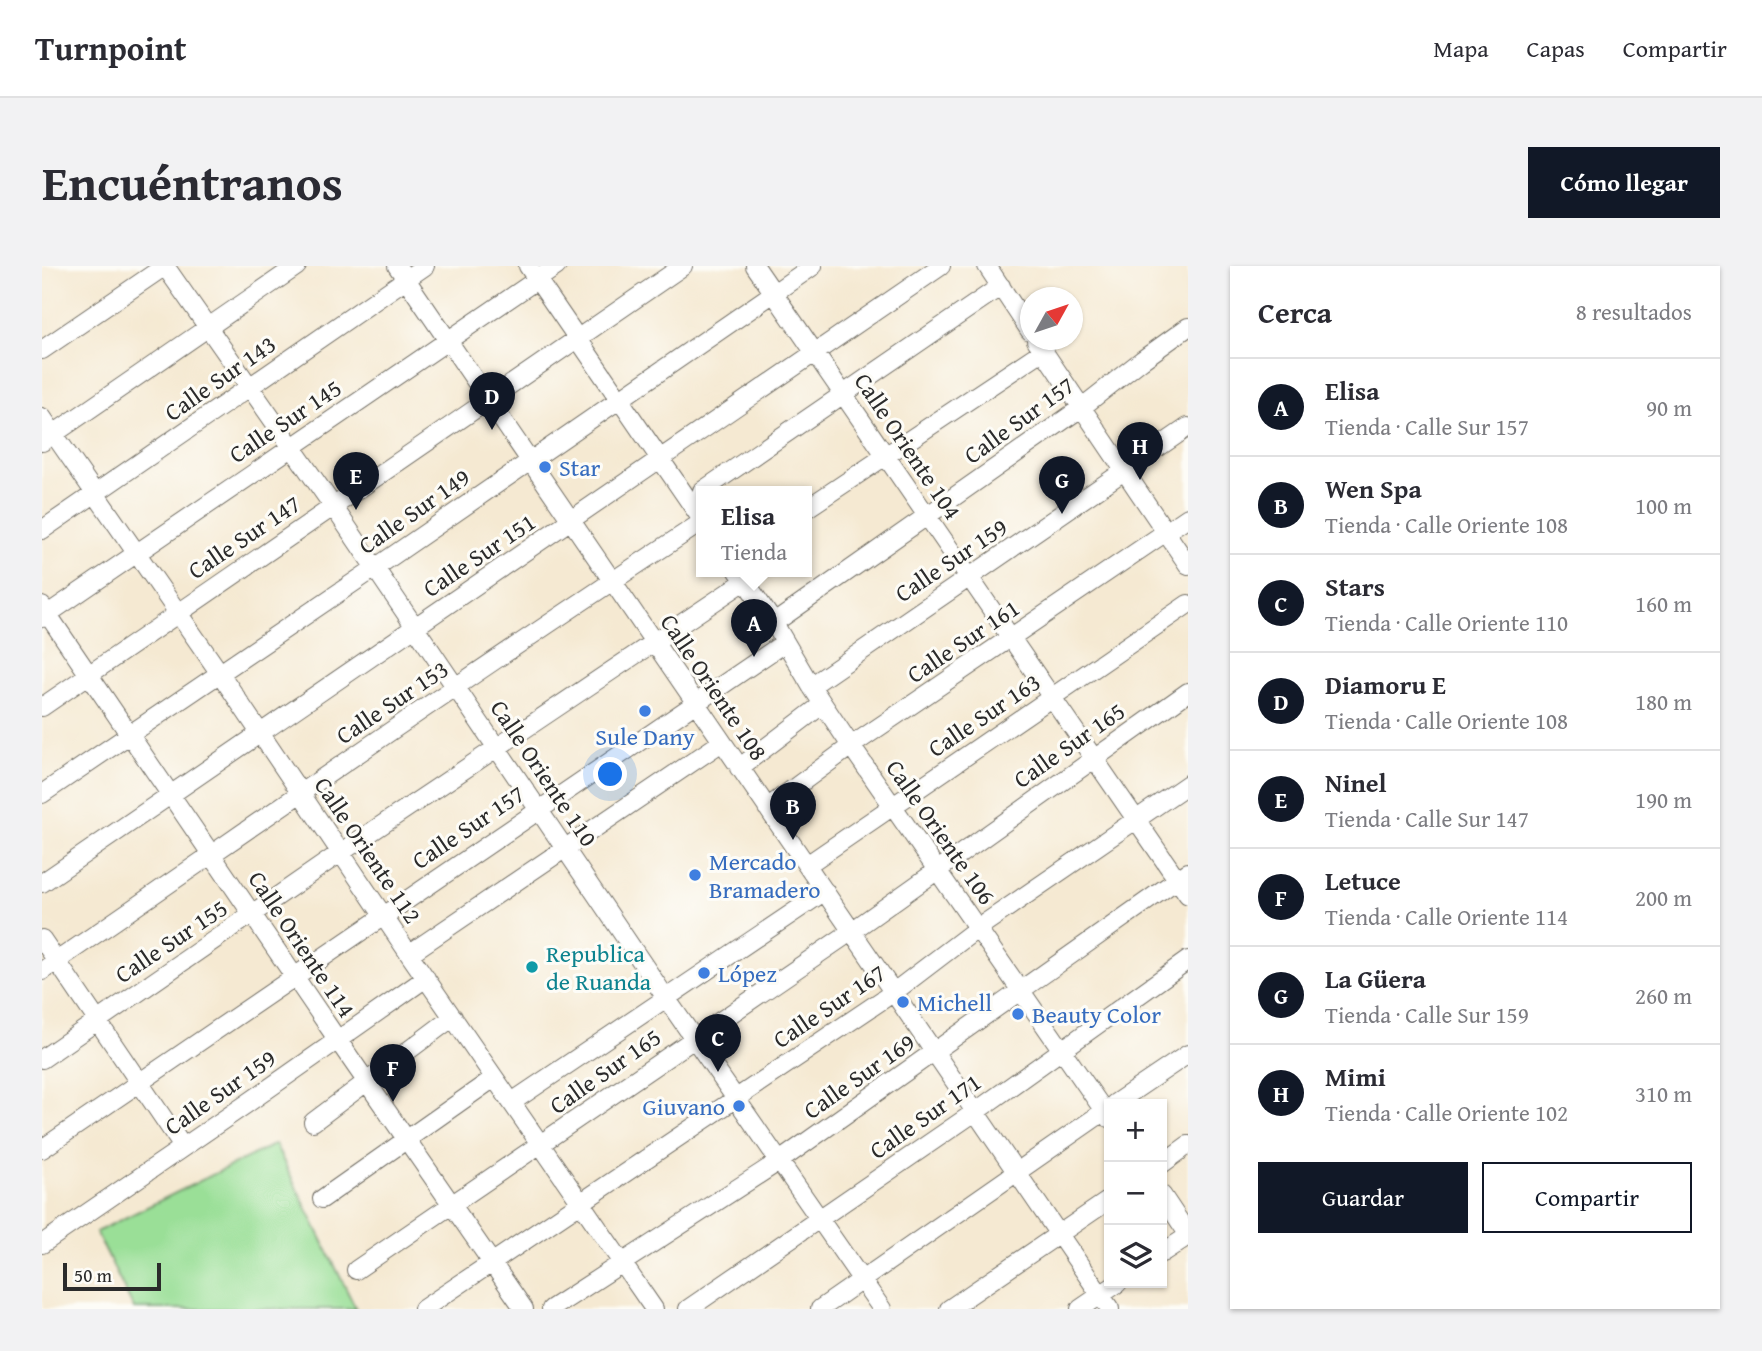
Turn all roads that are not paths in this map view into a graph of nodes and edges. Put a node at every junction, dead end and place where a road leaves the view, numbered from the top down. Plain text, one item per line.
1 (165, 266) edge
2 (297, 266) edge
3 (425, 266) edge
4 (557, 266) edge
5 (683, 266) edge
6 (755, 266) edge
7 (813, 266) edge
8 (941, 266) edge
9 (987, 266) edge
10 (401, 273) edge
11 (533, 273) edge
12 (1001, 286) junction
13 (774, 293) junction
14 (1020, 314) edge
15 (209, 327) junction
16 (1188, 327) edge
17 (578, 339) junction
18 (447, 340) junction
19 (42, 350) edge
20 (1033, 350) edge
21 (1043, 350) edge
22 (816, 352) junction
23 (250, 386) junction
24 (842, 393) junction
25 (620, 399) junction
26 (490, 401) junction
27 (1081, 408) junction
28 (42, 417) edge
29 (1188, 427) edge
30 (48, 438) edge
31 (292, 446) junction
32 (887, 457) junction
33 (529, 460) junction
34 (661, 460) junction
35 (1124, 471) junction
36 (708, 486) edge
37 (696, 493) edge
38 (95, 494) junction
39 (333, 506) junction
40 (812, 506) edge
41 (927, 516) junction
42 (1188, 517) edge
43 (572, 522) junction
44 (696, 525) edge
45 (42, 530) edge
46 (1166, 532) junction
47 (135, 553) junction
48 (1188, 565) edge
49 (375, 568) junction
50 (740, 577) edge
51 (742, 577) edge
52 (968, 578) junction
53 (612, 581) junction
54 (1188, 604) edge
55 (44, 612) edge
56 (177, 613) junction
57 (774, 623) junction
58 (416, 628) junction
59 (1011, 638) junction
60 (655, 643) junction
61 (784, 643) junction
62 (219, 672) junction
63 (90, 676) junction
64 (811, 686) junction
65 (456, 688) junction
66 (1188, 692) edge
67 (1052, 698) junction
68 (695, 704) junction
69 (823, 704) junction
70 (42, 707) edge
71 (130, 734) junction
72 (259, 734) junction
73 (722, 742) junction
74 (851, 746) junction
75 (498, 749) junction
76 (1093, 758) junction
77 (739, 768) junction
78 (1188, 783) edge
79 (300, 793) junction
80 (42, 794) edge
81 (170, 794) junction
82 (894, 806) junction
83 (538, 808) junction
84 (767, 808) junction
85 (1136, 820) junction
86 (566, 849) junction
87 (340, 853) junction
88 (213, 856) junction
89 (807, 865) junction
90 (938, 869) junction
91 (1185, 882) edge
92 (42, 883) edge
93 (825, 891) junction
94 (382, 914) junction
95 (253, 915) junction
96 (978, 928) junction
97 (852, 930) junction
98 (42, 939) edge
99 (409, 954) junction
100 (1188, 960) edge
101 (57, 961) junction
102 (42, 971) edge
103 (294, 976) junction
104 (426, 978) junction
105 (1020, 989) junction
106 (894, 992) junction
107 (666, 998) junction
108 (453, 1017) junction
109 (98, 1021) junction
110 (337, 1039) junction
111 (695, 1039) junction
112 (1062, 1049) junction
113 (935, 1053) junction
114 (1188, 1054) edge
115 (42, 1059) edge
116 (494, 1077) junction
117 (366, 1081) junction
118 (140, 1082) junction
119 (736, 1098) junction
120 (1125, 1099) edge
121 (512, 1102) junction
122 (1104, 1104) edge
123 (975, 1112) junction
124 (1104, 1113) edge
125 (313, 1122) dead end
126 (406, 1140) junction
127 (541, 1145) junction
128 (1188, 1145) edge
129 (183, 1147) junction
130 (42, 1149) edge
131 (781, 1160) junction
132 (1165, 1162) edge
133 (1017, 1172) junction
134 (322, 1199) dead end
135 (580, 1202) junction
136 (1104, 1203) edge
137 (1167, 1203) edge
138 (451, 1205) junction
139 (821, 1219) junction
140 (1060, 1234) junction
141 (1188, 1235) edge
142 (42, 1244) edge
143 (1167, 1250) edge
144 (491, 1262) junction
145 (623, 1264) junction
146 (356, 1270) dead end
147 (862, 1280) junction
148 (1105, 1302) edge
149 (423, 1309) edge
150 (524, 1309) edge
151 (551, 1309) edge
152 (654, 1309) edge
153 (688, 1309) edge
154 (820, 1309) edge
155 (882, 1309) edge
156 (949, 1309) edge
157 (1080, 1309) edge

1 - 15 street, Calle Oriente 110
1 - 19 street
2 - 15 street
3 - 10 street, Calle Sur 143
4 - 11 street, Calle Sur 145
5 - 17 street, Calle Sur 147
6 - 13 street, Calle Oriente 104
7 - 13 street, Calle Sur 149
8 - 22 street, Calle Sur 151
9 - 12 street
10 - 18 street, Calle Oriente 108
10 - 23 street, Calle Sur 143
11 - 17 street
11 - 18 street, Calle Sur 145
12 - 14 street
12 - 24 street
13 - 22 street, Calle Oriente 104
13 - 25 street, Calle Sur 149
15 - 23 street, Calle Oriente 110
15 - 30 street
16 - 27 street, Calle Sur 157
17 - 25 street
17 - 26 street, Calle Sur 147
18 - 26 street, Calle Oriente 108
18 - 31 street, Calle Sur 145
20 - 32 street
21 - 27 street
22 - 24 street, Calle Oriente 104
22 - 34 street, Calle Sur 151
23 - 31 street, Calle Oriente 110
23 - 38 street, Calle Sur 143
24 - 32 street, Calle Oriente 104
24 - 36 street
25 - 33 street, Calle Sur 149
25 - 34 street
26 - 33 street, Calle Oriente 108
26 - 39 street, Calle Sur 147
27 - 35 street
27 - 41 street, Calle Sur 157
28 - 30 street, Calle Oriente 112
29 - 35 street, Calle Sur 159
30 - 38 street, Calle Oriente 112
31 - 39 street, Calle Oriente 110
31 - 47 street, Calle Sur 145
32 - 40 street
32 - 41 street, Calle Oriente 104
33 - 43 street, Calle Oriente 108
33 - 49 street, Calle Sur 149
34 - 37 street
34 - 43 street, Calle Sur 151
35 - 46 street
35 - 52 street, Calle Sur 159
38 - 45 street, Calle Sur 143
38 - 47 street, Calle Oriente 112
39 - 49 street, Calle Oriente 110
39 - 56 street, Calle Sur 147
41 - 52 street, Calle Oriente 104
41 - 57 street, Calle Sur 157
42 - 46 street, Calle Sur 161
43 - 53 street, Calle Oriente 108
43 - 58 street, Calle Sur 151
44 - 53 street, Calle Sur 153
46 - 48 street
46 - 59 street, Calle Sur 161
47 - 55 street, Calle Sur 145
47 - 56 street, Calle Oriente 112
49 - 58 street, Calle Oriente 110
49 - 62 street, Calle Sur 149
50 - 60 street, Calle Sur 155
51 - 57 street, Calle Oriente 106
52 - 59 street, Calle Oriente 104
52 - 64 street, Calle Sur 159
53 - 60 street, Calle Oriente 108
53 - 65 street, Calle Sur 153
54 - 67 street, Calle Sur 163
55 - 63 street, Calle Oriente 114
56 - 62 street, Calle Oriente 112
56 - 63 street, Calle Sur 147
57 - 61 street, Calle Oriente 106
58 - 65 street, Calle Oriente 110
58 - 72 street, Calle Sur 151
59 - 67 street, Calle Oriente 104
59 - 74 street, Calle Sur 161
60 - 68 street, Calle Oriente 108
60 - 75 street, Calle Sur 155
61 - 64 street, Calle Oriente 106
61 - 68 street, Calle Sur 157
62 - 71 street, Calle Sur 149
62 - 72 street, Calle Oriente 112
63 - 70 street, Calle Sur 147
63 - 71 street, Calle Oriente 114
64 - 69 street, Calle Oriente 106
65 - 75 street, Calle Oriente 110
65 - 79 street, Calle Sur 153
66 - 76 street, Calle Sur 165
67 - 76 street, Calle Oriente 104
67 - 82 street, Calle Sur 163
68 - 73 street, Calle Oriente 108
68 - 83 street, Calle Sur 157
69 - 74 street, Calle Oriente 106
69 - 77 street
71 - 80 street, Calle Sur 149
71 - 81 street, Calle Oriente 114
72 - 79 street, Calle Oriente 112
72 - 81 street, Calle Sur 151
73 - 77 street, Calle Oriente 108
73 - 86 street
74 - 82 street, Calle Oriente 106
74 - 84 street, Calle Sur 161
75 - 83 street, Calle Oriente 110
75 - 87 street, Calle Sur 155
76 - 85 street, Calle Oriente 104
76 - 90 street, Calle Sur 165
77 - 84 street, Calle Oriente 108
78 - 85 street, Calle Sur 167
79 - 87 street, Calle Oriente 112
79 - 88 street, Calle Sur 153
81 - 88 street, Calle Oriente 114
81 - 92 street, Calle Sur 151
82 - 89 street, Calle Sur 163
82 - 90 street, Calle Oriente 106
83 - 86 street, Calle Oriente 110
83 - 94 street, Calle Sur 157
84 - 89 street, Calle Oriente 108
85 - 91 street, Calle Oriente 104
85 - 96 street, Calle Sur 167
86 - 99 street
86 - 107 street, Calle Oriente 110
87 - 94 street, Calle Oriente 112
87 - 95 street, Calle Sur 155
88 - 95 street, Calle Oriente 114
88 - 101 street, Calle Sur 153
89 - 93 street, Calle Oriente 108
90 - 96 street, Calle Oriente 106
90 - 97 street, Calle Sur 165
91 - 105 street, Calle Sur 169
93 - 97 street, Calle Oriente 108
93 - 107 street
94 - 99 street, Calle Oriente 112
94 - 103 street, Calle Sur 157
95 - 103 street, Calle Oriente 114
95 - 109 street, Calle Sur 155
96 - 105 street, Calle Oriente 106
96 - 106 street, Calle Sur 167
97 - 106 street, Calle Oriente 108
97 - 111 street, Calle Sur 165
98 - 101 street
99 - 104 street, Calle Oriente 112
100 - 112 street, Calle Sur 171
101 - 102 street, Calle Sur 153
101 - 109 street
103 - 110 street, Calle Oriente 114
103 - 118 street, Calle Sur 157
104 - 108 street, Calle Oriente 112
104 - 110 street, Calle Sur 159
105 - 112 street, Calle Oriente 106
105 - 113 street, Calle Sur 169
106 - 113 street, Calle Oriente 108
106 - 119 street, Calle Sur 167
107 - 111 street, Calle Oriente 110
107 - 121 street
108 - 116 street, Calle Oriente 112
108 - 117 street
109 - 115 street, Calle Sur 155
109 - 118 street
110 - 117 street, Calle Oriente 114
110 - 129 street, Calle Sur 159
111 - 119 street, Calle Oriente 110
111 - 127 street, Calle Sur 165
112 - 122 street, Calle Oriente 106
112 - 123 street, Calle Sur 171
113 - 123 street, Calle Oriente 108
113 - 131 street, Calle Sur 169
114 - 120 street
116 - 121 street, Calle Oriente 112
116 - 126 street
117 - 125 street
117 - 126 street, Calle Oriente 114
118 - 129 street
118 - 130 street, Calle Sur 157
119 - 131 street, Calle Oriente 110
119 - 135 street, Calle Sur 167
121 - 127 street, Calle Oriente 112
123 - 133 street, Calle Oriente 108
123 - 139 street, Calle Sur 171
124 - 133 street
126 - 134 street
126 - 138 street, Calle Oriente 114
127 - 135 street, Calle Oriente 112
127 - 138 street, Calle Sur 165
128 - 132 street
129 - 142 street, Calle Sur 159
131 - 139 street, Calle Oriente 110
131 - 145 street, Calle Sur 169
133 - 140 street, Calle Oriente 108
133 - 147 street
135 - 144 street, Calle Sur 167
135 - 145 street, Calle Oriente 112
136 - 140 street
137 - 141 street
138 - 144 street, Calle Oriente 114
138 - 146 street, Calle Sur 165
139 - 147 street, Calle Oriente 110
139 - 153 street, Calle Sur 171
140 - 148 street, Calle Oriente 108
140 - 156 street
141 - 143 street
144 - 149 street, Calle Sur 167
144 - 150 street, Calle Oriente 114
145 - 151 street, Calle Sur 169
145 - 152 street, Calle Oriente 112
147 - 154 street
147 - 155 street, Calle Oriente 110
148 - 157 street

